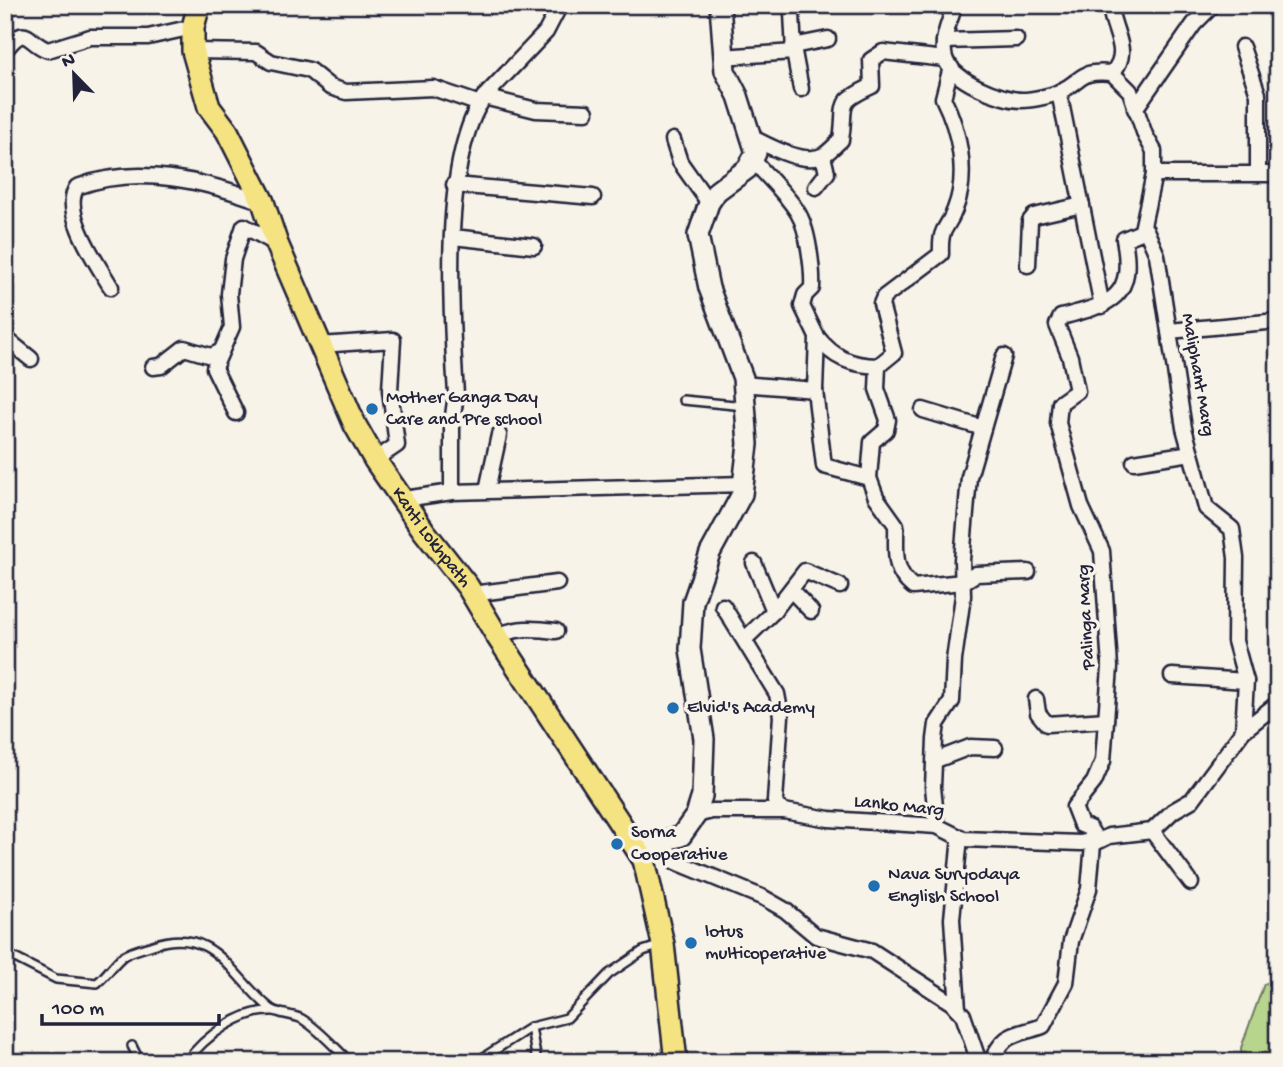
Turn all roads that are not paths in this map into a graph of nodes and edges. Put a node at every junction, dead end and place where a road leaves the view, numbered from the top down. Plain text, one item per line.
1 (199, 5) edge
2 (560, 5) edge
3 (720, 5) edge
4 (955, 5) edge
5 (1213, 5) edge
6 (1111, 12) dead end
7 (792, 13) dead end
8 (193, 27) junction
9 (828, 39) dead end
10 (1016, 39) dead end
11 (944, 41) junction
12 (1242, 47) dead end
13 (794, 49) junction
14 (5, 50) edge
15 (193, 51) junction
16 (722, 57) junction
17 (948, 63) junction
18 (1112, 73) junction
19 (801, 89) dead end
20 (1059, 92) junction
21 (482, 100) junction
22 (1135, 109) junction
23 (586, 112) dead end
24 (751, 137) junction
25 (673, 140) dead end
26 (823, 156) junction
27 (754, 161) junction
28 (1154, 174) junction
29 (1258, 174) junction
30 (1278, 174) edge
31 (454, 185) junction
32 (816, 187) dead end
33 (593, 197) dead end
34 (263, 202) junction
35 (709, 203) junction
36 (1082, 205) junction
37 (1142, 230) junction
38 (453, 237) junction
39 (277, 244) junction
40 (534, 246) dead end
41 (1028, 265) dead end
42 (111, 287) dead end
43 (1102, 306) junction
44 (1278, 321) edge
45 (1169, 331) junction
46 (817, 337) junction
47 (5, 338) edge
48 (320, 345) junction
49 (220, 352) junction
50 (1004, 356) dead end
51 (31, 359) dead end
52 (878, 366) junction
53 (153, 367) dead end
54 (742, 384) junction
55 (815, 390) junction
56 (683, 400) dead end
57 (746, 406) junction
58 (923, 410) dead end
59 (236, 413) dead end
60 (983, 428) junction
61 (499, 435) dead end
62 (1191, 453) junction
63 (375, 460) junction
64 (1134, 462) dead end
65 (869, 478) junction
66 (744, 484) junction
67 (487, 491) junction
68 (452, 492) junction
69 (404, 499) junction
70 (754, 563) dead end
71 (1028, 572) dead end
72 (963, 582) junction
73 (557, 583) dead end
74 (840, 586) dead end
75 (791, 590) junction
76 (472, 594) junction
77 (723, 607) dead end
78 (774, 611) junction
79 (811, 611) dead end
80 (556, 631) dead end
81 (497, 636) junction
82 (745, 639) junction
83 (1172, 677) dead end
84 (1246, 681) junction
85 (1035, 699) dead end
86 (1277, 704) edge
87 (1106, 720) junction
88 (1243, 732) junction
89 (995, 748) dead end
90 (936, 760) junction
91 (784, 811) junction
92 (696, 815) junction
93 (937, 826) junction
94 (1152, 831) junction
95 (960, 837) junction
96 (661, 840) junction
97 (1097, 840) junction
98 (636, 848) junction
99 (1191, 883) dead end
100 (663, 944) junction
101 (5, 953) edge
102 (958, 1009) junction
103 (275, 1012) junction
104 (531, 1027) junction
105 (132, 1046) dead end
106 (139, 1062) edge
107 (186, 1062) edge
108 (350, 1062) edge
109 (476, 1062) edge
110 (537, 1062) edge
111 (676, 1062) edge
112 (979, 1062) edge
113 (990, 1062) edge

1 - 8 main road, Kanti Lokhpath
2 - 21 street
3 - 16 main road
4 - 11 street
5 - 22 street
6 - 18 street
7 - 13 street
8 - 14 street
8 - 15 main road, Kanti Lokhpath
9 - 13 street
10 - 11 street
11 - 17 street
12 - 29 street
13 - 16 street
13 - 19 street
15 - 21 street
15 - 34 main road, Kanti Lokhpath
16 - 24 main road
17 - 20 street
17 - 26 street
17 - 52 street
18 - 20 street
18 - 22 street
20 - 36 street
21 - 23 street
21 - 31 street
22 - 28 street
24 - 26 street
24 - 27 main road
25 - 35 street
26 - 32 street
27 - 35 main road
27 - 46 street
28 - 29 street
28 - 37 street
29 - 30 street
31 - 33 street
31 - 38 street
34 - 39 main road, Kanti Lokhpath
34 - 42 street
35 - 54 main road
36 - 41 street
36 - 43 street
37 - 43 street
37 - 45 street, Maliphant Marg
38 - 40 street
38 - 68 street
39 - 48 main road, Kanti Lokhpath
39 - 49 street
43 - 87 street, Palinga Marg
44 - 45 street
45 - 62 street, Maliphant Marg
46 - 52 street
46 - 55 street
47 - 51 street
48 - 63 main road, Kanti Lokhpath
48 - 63 street
49 - 53 street
49 - 59 street
50 - 60 street
52 - 65 street
54 - 55 street
54 - 57 main road
55 - 65 street
56 - 57 lane
57 - 66 main road
58 - 60 street
60 - 72 street
61 - 67 street
62 - 64 street
62 - 84 street, Maliphant Marg
63 - 69 main road, Kanti Lokhpath
65 - 72 street
66 - 67 street
66 - 92 main road
67 - 68 street
68 - 69 street
69 - 76 main road, Kanti Lokhpath
70 - 78 street
71 - 72 street
72 - 90 street
73 - 76 street
74 - 75 street
75 - 78 street
75 - 79 street
76 - 81 main road, Kanti Lokhpath
77 - 82 street
78 - 82 street
80 - 81 street
81 - 98 main road, Kanti Lokhpath
82 - 91 street
83 - 84 street
84 - 88 street
85 - 87 street
86 - 88 street
87 - 97 street, Palinga Marg
88 - 94 street
89 - 90 street
90 - 93 street
91 - 92 street, Lanko Marg
91 - 93 street, Lanko Marg
92 - 96 main road
93 - 95 street, Lanko Marg
94 - 97 street, Lanko Marg
94 - 99 street
95 - 97 street, Lanko Marg
95 - 102 street
96 - 98 main road
96 - 102 street
97 - 113 street
98 - 100 main road, Kanti Lokhpath
100 - 104 lane
100 - 111 main road, Kanti Lokhpath
101 - 103 lane
102 - 112 street
103 - 107 lane
103 - 108 lane
104 - 109 lane
104 - 110 lane
105 - 106 lane

